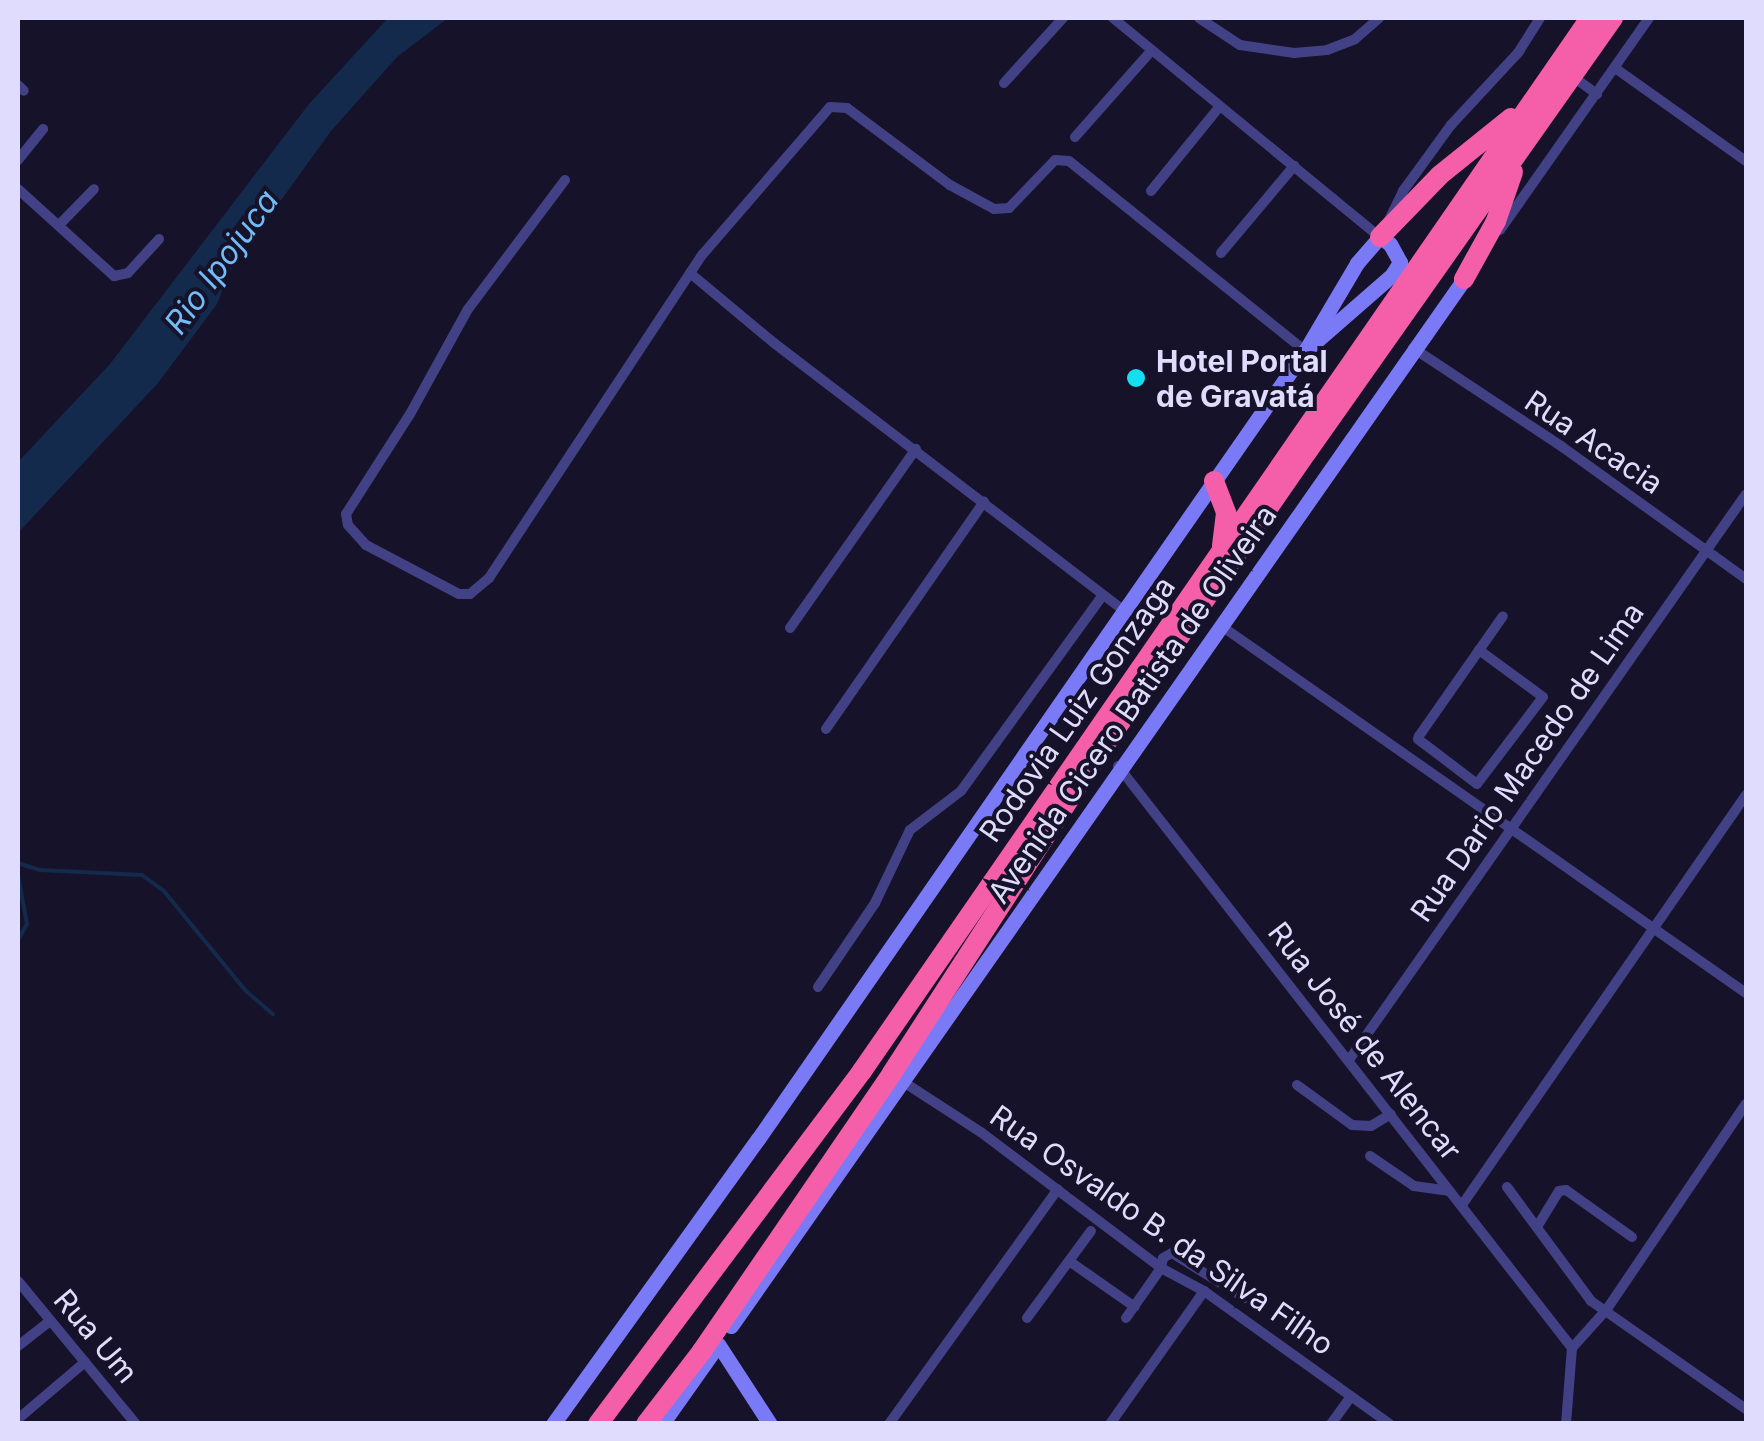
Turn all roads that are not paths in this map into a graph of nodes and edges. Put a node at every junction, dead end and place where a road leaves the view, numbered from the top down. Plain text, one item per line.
1 (1063, 18) edge
2 (1113, 18) edge
3 (1199, 18) edge
4 (1380, 18) edge
5 (1540, 18) edge
6 (1590, 18) edge
7 (1613, 18) edge
8 (1649, 18) edge
9 (1152, 50) junction
10 (1615, 68) junction
11 (1572, 76) junction
12 (1004, 83) dead end
13 (1597, 94) junction
14 (1220, 106) junction
15 (1522, 112) junction
16 (43, 129) dead end
17 (1075, 138) dead end
18 (1518, 152) junction
19 (18, 160) edge
20 (1746, 162) edge
21 (1294, 166) junction
22 (565, 180) dead end
23 (18, 189) edge
24 (94, 189) dead end
25 (1151, 191) dead end
26 (59, 225) junction
27 (1382, 234) junction
28 (159, 238) dead end
29 (1222, 253) dead end
30 (690, 273) junction
31 (1464, 279) junction
32 (1413, 348) junction
33 (1304, 351) junction
34 (916, 449) junction
35 (1214, 481) junction
36 (1746, 494) edge
37 (984, 502) junction
38 (1706, 551) junction
39 (1221, 553) junction
40 (1746, 579) edge
41 (1103, 594) junction
42 (1124, 611) junction
43 (1503, 616) dead end
44 (1219, 624) junction
45 (790, 628) dead end
46 (1479, 650) junction
47 (826, 729) dead end
48 (1446, 763) junction
49 (1118, 766) junction
50 (1438, 776) junction
51 (1746, 795) edge
52 (1511, 828) junction
53 (1656, 926) junction
54 (818, 987) dead end
55 (1746, 993) edge
56 (1349, 1060) junction
57 (902, 1081) junction
58 (1297, 1085) dead end
59 (1746, 1104) edge
60 (1391, 1114) junction
61 (1370, 1156) dead end
62 (1507, 1187) dead end
63 (1058, 1188) junction
64 (1450, 1191) junction
65 (1462, 1205) junction
66 (1537, 1227) junction
67 (1091, 1231) dead end
68 (1632, 1238) dead end
69 (1069, 1261) junction
70 (1161, 1268) junction
71 (18, 1281) edge
72 (1204, 1291) junction
73 (1245, 1298) dead end
74 (1134, 1306) junction
75 (1607, 1309) junction
76 (1027, 1318) dead end
77 (1126, 1318) dead end
78 (50, 1321) junction
79 (718, 1344) junction
80 (18, 1346) edge
81 (1572, 1348) junction
82 (85, 1362) junction
83 (1351, 1396) junction
84 (1746, 1410) edge
85 (18, 1419) edge
86 (136, 1424) edge
87 (553, 1424) edge
88 (598, 1424) edge
89 (646, 1424) edge
90 (662, 1424) edge
91 (770, 1424) edge
92 (889, 1424) edge
93 (1110, 1424) edge
94 (1331, 1424) edge
95 (1390, 1424) edge
96 (1566, 1424) edge

1 - 12 street
2 - 9 street
3 - 4 street
5 - 27 street
6 - 15 highway, Rodovia Luiz Gonzaga
7 - 11 highway, Rodovia Luiz Gonzaga
8 - 10 street, Avenida Cicero Batista de Oliveira
9 - 14 street
9 - 17 street
10 - 13 street, Avenida Cicero Batista de Oliveira
10 - 20 street
11 - 13 street
11 - 18 highway, Rodovia Luiz Gonzaga
13 - 31 street, Avenida Cicero Batista de Oliveira
14 - 21 street
14 - 25 street
15 - 27 highway
15 - 39 highway, Rodovia Luiz Gonzaga
16 - 19 street
18 - 31 highway
18 - 89 highway, Rodovia Luiz Gonzaga
21 - 27 street
21 - 29 street
22 - 30 street
23 - 26 street
24 - 26 street
26 - 28 street
27 - 33 main road, Avenida Cicero Batista de Oliveira
27 - 33 main road
30 - 33 street
30 - 34 street
31 - 32 main road, Avenida Cicero Batista de Oliveira
32 - 38 street, Rua Acacia
32 - 44 main road, Avenida Cicero Batista de Oliveira
33 - 35 main road, Avenida Cicero Batista de Oliveira
34 - 37 street
34 - 45 street
35 - 39 highway
35 - 42 main road, Avenida Cicero Batista de Oliveira
36 - 38 street, Rua Dario Macedo de Lima
37 - 41 street
37 - 47 street
38 - 40 street, Rua Acacia
38 - 52 street, Rua Dario Macedo de Lima
39 - 88 highway, Rodovia Luiz Gonzaga
41 - 42 street
41 - 54 street
42 - 87 main road, Avenida Cicero Batista de Oliveira
43 - 46 street
44 - 49 main road, Avenida Cicero Batista de Oliveira
44 - 50 street
46 - 48 street
46 - 48 street
48 - 50 street
49 - 56 street, Rua José de Alencar
49 - 57 main road, Avenida Cicero Batista de Oliveira
50 - 52 street
51 - 53 street
52 - 53 street
52 - 56 street, Rua Dario Macedo de Lima
53 - 55 street
53 - 65 street
56 - 60 street, Rua José de Alencar
57 - 63 street, Rua Osvaldo B. da Silva Filho
57 - 79 main road, Avenida Cicero Batista de Oliveira
58 - 60 street
59 - 75 street
60 - 64 street, Rua José de Alencar
61 - 64 street
62 - 66 street
63 - 70 street, Rua Osvaldo B. da Silva Filho
63 - 92 street
64 - 65 street, Rua José de Alencar
65 - 81 street, Rua José de Alencar
66 - 68 street
66 - 75 street
67 - 69 street
69 - 74 street
69 - 76 street
70 - 72 street, Rua Osvaldo B. da Silva Filho
70 - 73 street
70 - 74 street
71 - 78 street, Rua Um
72 - 83 street, Rua Osvaldo B. da Silva Filho
72 - 93 street
74 - 77 street
75 - 81 street
75 - 84 street
78 - 80 street
78 - 82 street, Rua Um
79 - 90 main road, Avenida Cicero Batista de Oliveira
79 - 91 main road
81 - 96 street
82 - 85 street
82 - 86 street, Rua Um
83 - 94 street
83 - 95 street, Rua Osvaldo B. da Silva Filho

